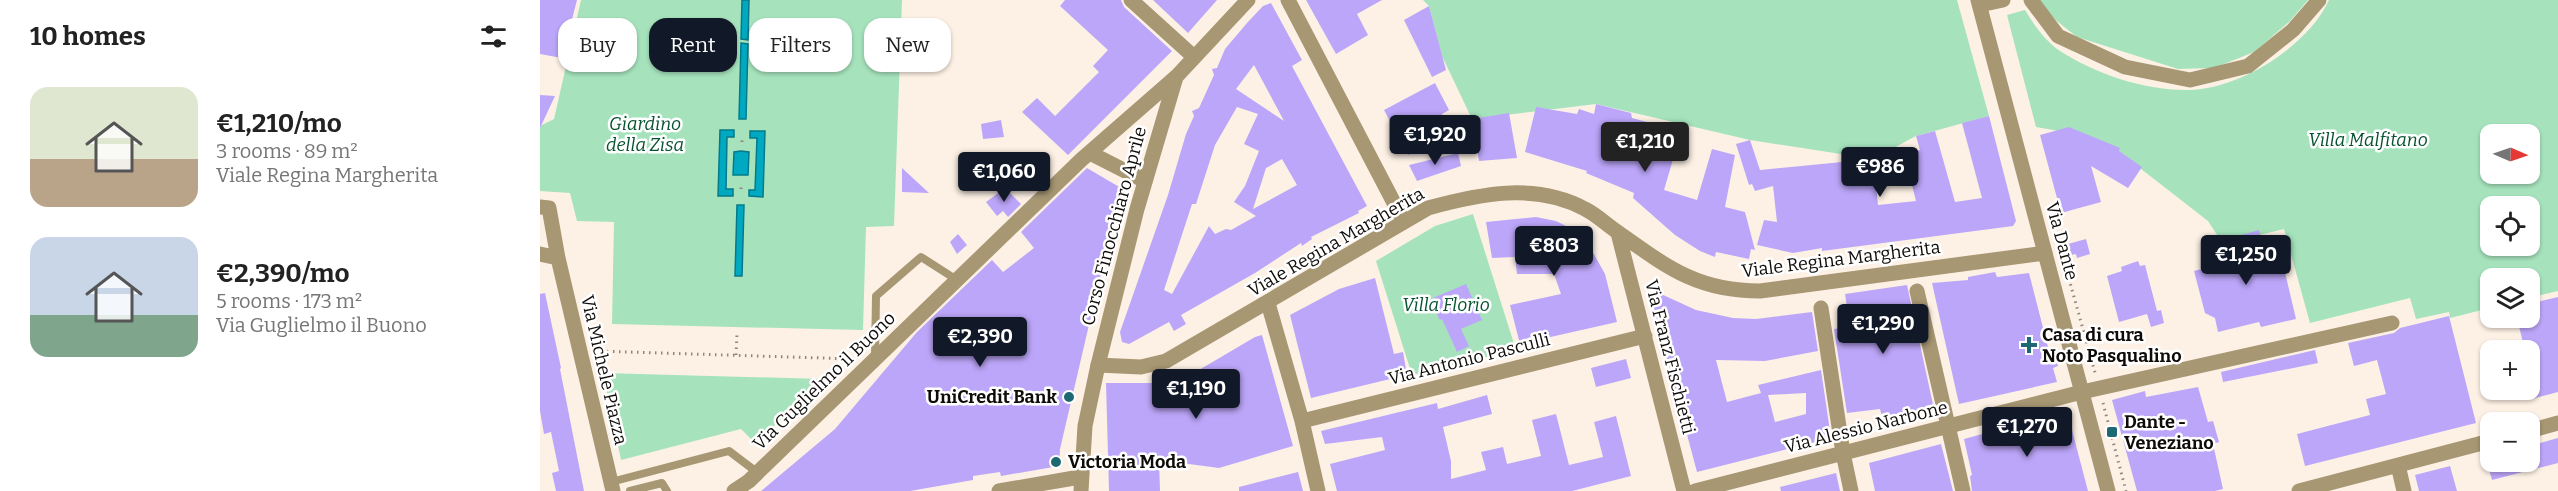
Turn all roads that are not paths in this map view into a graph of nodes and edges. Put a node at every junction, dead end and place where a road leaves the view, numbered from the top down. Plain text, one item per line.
1 (1131, 0) edge
2 (1248, 0) edge
3 (1288, 0) edge
4 (2003, 0) edge
5 (2031, 0) edge
6 (2319, 0) edge
7 (1979, 2) edge
8 (1194, 57) junction
9 (1176, 77) junction
10 (1090, 153) junction
11 (1145, 181) junction
12 (540, 207) edge
13 (1404, 222) junction
14 (1618, 233) junction
15 (2045, 253) junction
16 (540, 254) edge
17 (558, 258) junction
18 (957, 280) junction
19 (1917, 291) dead end
20 (1268, 303) junction
21 (1821, 308) dead end
22 (2392, 323) dead end
23 (1645, 336) junction
24 (875, 359) junction
25 (1098, 365) junction
26 (2082, 392) junction
27 (1302, 421) junction
28 (2558, 423) edge
29 (1949, 425) junction
30 (2540, 428) edge
31 (2480, 444) edge
32 (1843, 453) junction
33 (2398, 465) junction
34 (752, 482) edge
35 (1081, 484) edge
36 (612, 486) edge
37 (630, 491) edge
38 (667, 491) edge
39 (734, 491) edge
40 (999, 491) edge
41 (1318, 491) edge
42 (1684, 491) edge
43 (1695, 491) edge
44 (1851, 491) edge
45 (1963, 491) edge
46 (2108, 491) edge
47 (2299, 491) edge
48 (2404, 491) edge

1 - 8 street
2 - 8 street, Corso Finocchiaro Aprile
3 - 13 street
4 - 7 street
5 - 6 street
7 - 15 street, Via Dante
8 - 9 street, Corso Finocchiaro Aprile
9 - 10 street, Via Guglielmo il Buono
9 - 11 street, Corso Finocchiaro Aprile
10 - 11 street
10 - 18 street, Via Guglielmo il Buono
11 - 25 street, Corso Finocchiaro Aprile
12 - 17 street, Via Michele Piazza
13 - 14 street, Viale Regina Margherita
13 - 20 street, Viale Regina Margherita
14 - 15 street, Viale Regina Margherita
14 - 23 street, Via Franz Fischietti
15 - 26 street, Via Dante
16 - 17 street
17 - 36 street, Via Michele Piazza
18 - 24 street, Via Guglielmo il Buono
18 - 24 lane
19 - 29 street
20 - 25 street, Viale Regina Margherita
20 - 27 street
21 - 32 street
22 - 26 street, Via Alessio Narbone
23 - 27 street, Via Antonio Pasculli
23 - 42 street, Via Franz Fischietti
24 - 34 street, Via Guglielmo il Buono
25 - 35 street, Corso Finocchiaro Aprile
26 - 29 street, Via Alessio Narbone
26 - 46 street, Via Dante
27 - 41 street
28 - 30 street
29 - 32 street, Via Alessio Narbone
29 - 45 street
31 - 33 street
32 - 43 street, Via Alessio Narbone
32 - 44 street
33 - 47 street
33 - 48 street
34 - 36 lane
34 - 39 street, Via Guglielmo il Buono
35 - 40 street
37 - 38 lane

